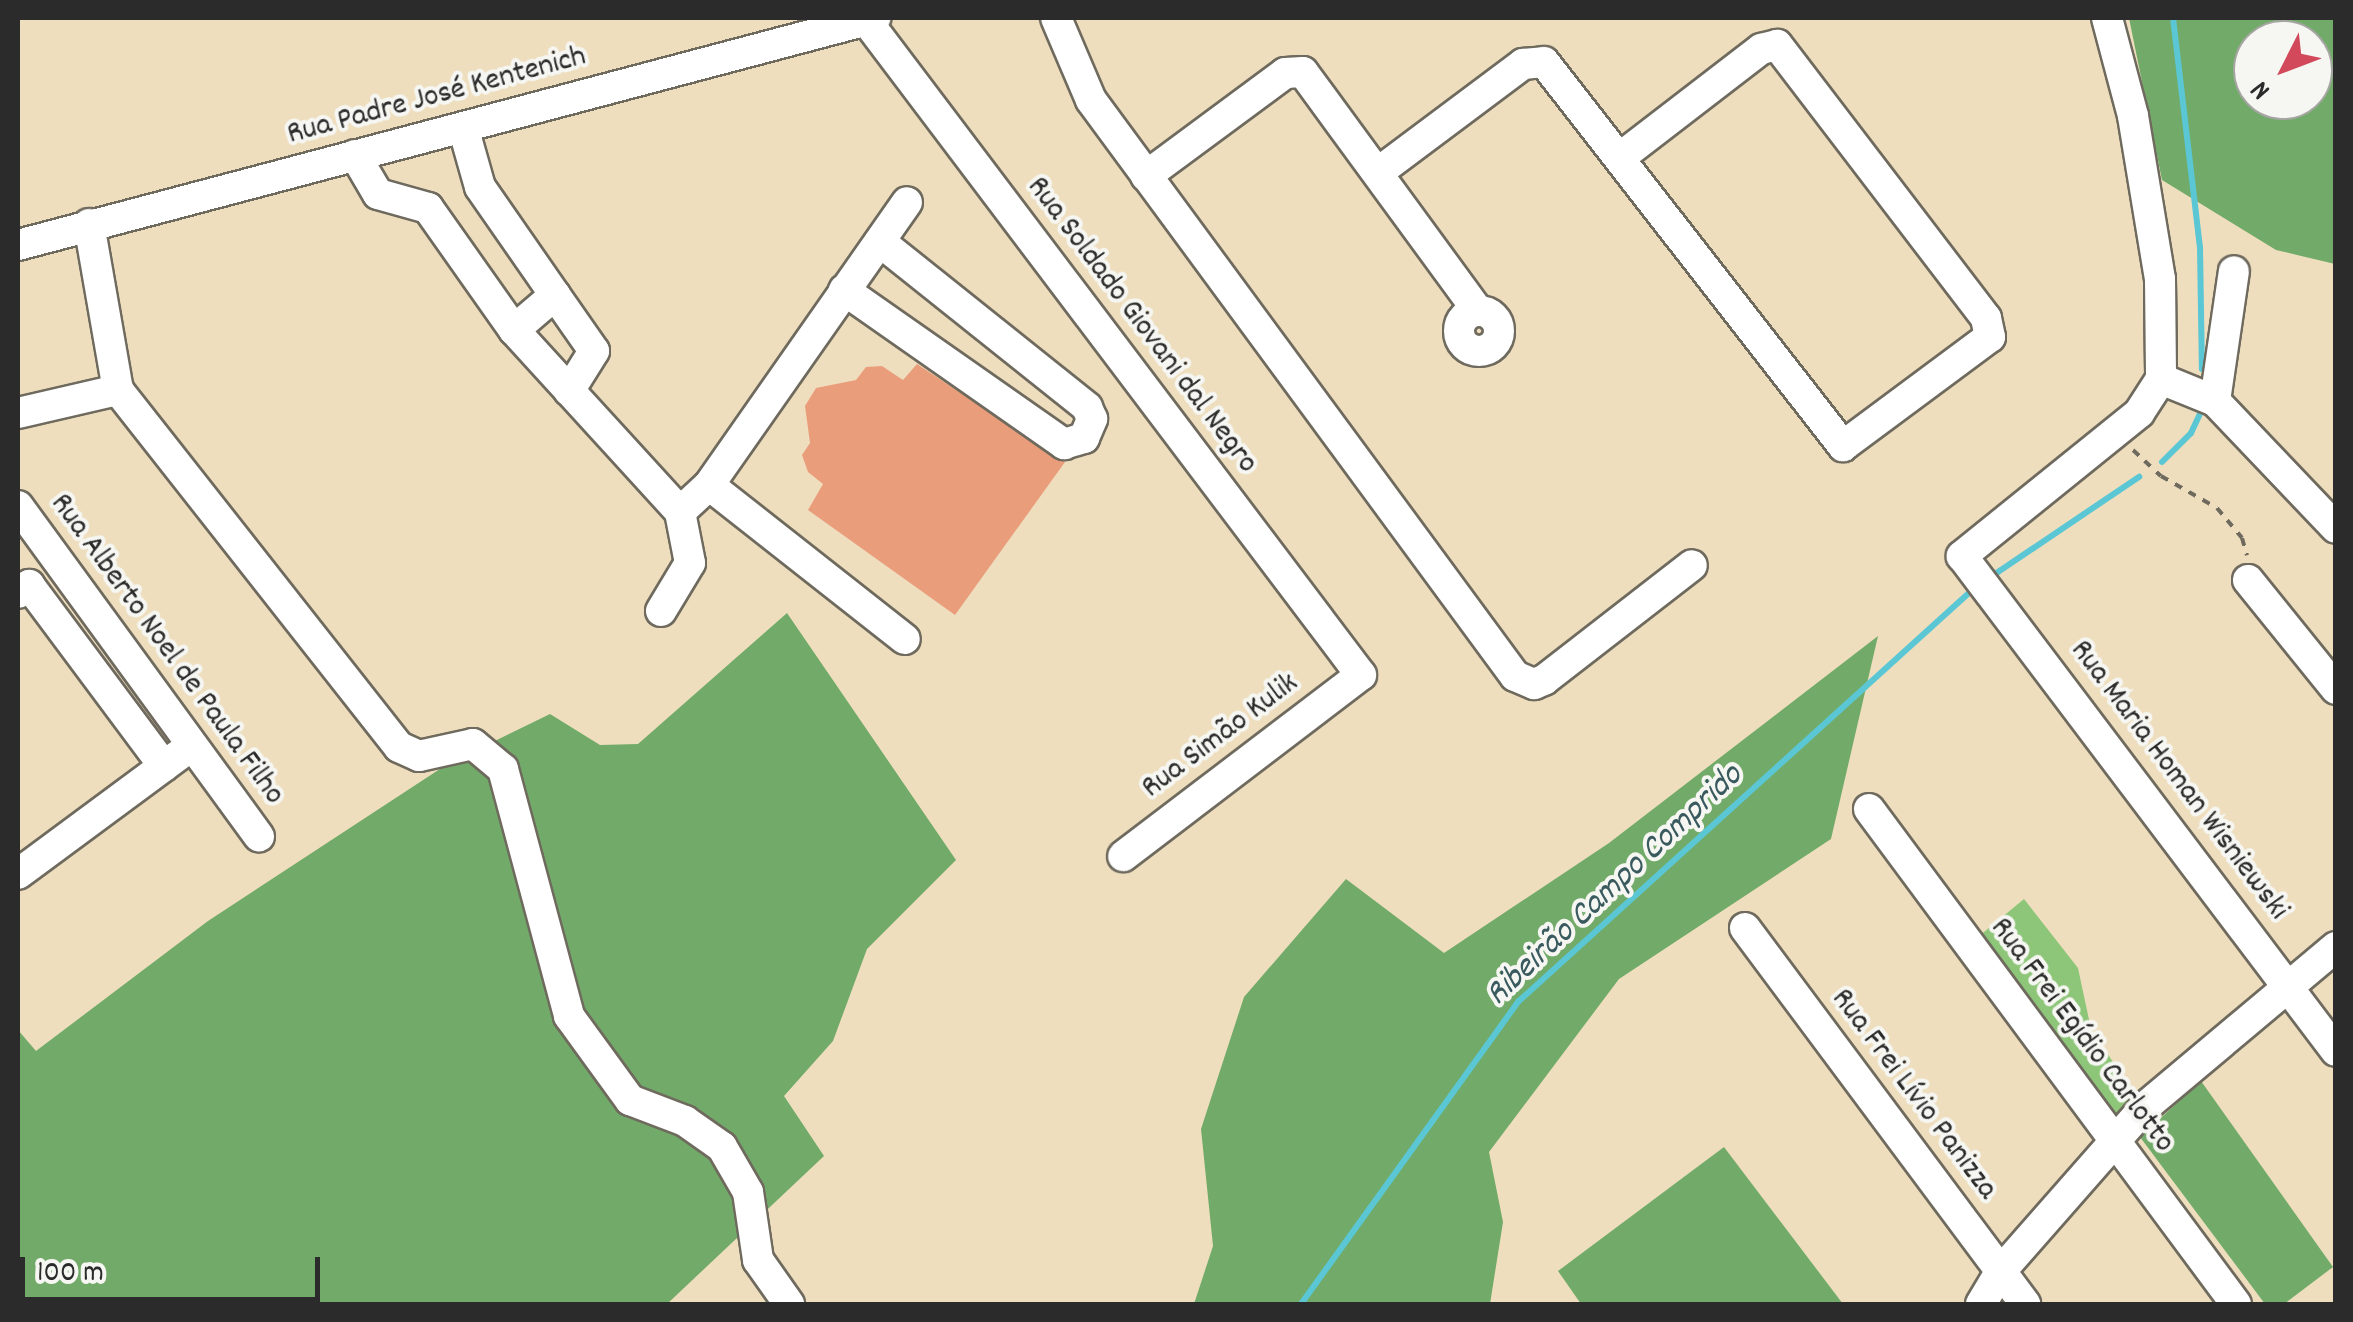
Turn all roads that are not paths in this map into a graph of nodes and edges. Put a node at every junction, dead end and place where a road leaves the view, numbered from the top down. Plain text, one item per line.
1 (1056, 18) edge
2 (2107, 18) edge
3 (871, 19) edge
4 (464, 127) junction
5 (354, 155) junction
6 (1620, 157) junction
7 (1380, 170) junction
8 (1146, 176) junction
9 (907, 202) dead end
10 (89, 224) junction
11 (880, 242) junction
12 (18, 245) edge
13 (2234, 271) dead end
14 (844, 290) junction
15 (555, 295) junction
16 (1478, 311) dead end
17 (514, 330) junction
18 (2161, 379) junction
19 (118, 390) junction
20 (570, 391) junction
21 (2215, 401) junction
22 (18, 413) edge
23 (708, 485) junction
24 (18, 506) edge
25 (680, 512) junction
26 (2336, 528) edge
27 (1692, 565) dead end
28 (2248, 580) road end
29 (18, 593) edge
30 (661, 611) dead end
31 (110, 628) junction
32 (904, 640) dead end
33 (80, 653) junction
34 (131, 656) junction
35 (1361, 675) joint
36 (100, 680) junction
37 (2336, 689) edge
38 (195, 744) junction
39 (164, 766) junction
40 (1869, 809) dead end
41 (259, 836) dead end
42 (1123, 856) dead end
43 (18, 874) edge
44 (1745, 928) dead end
45 (2336, 948) edge
46 (2290, 986) junction
47 (2336, 1051) edge
48 (2114, 1139) junction
49 (2000, 1272) junction
50 (789, 1304) edge
51 (1981, 1304) edge
52 (2025, 1304) edge
53 (2236, 1304) edge

1 - 8 street
2 - 18 street
3 - 4 street, Rua Padre José Kentenich
3 - 35 street, Rua Soldado Giovani dal Negro
4 - 5 street, Rua Padre José Kentenich
4 - 15 street
5 - 10 street, Rua Padre José Kentenich
5 - 17 street
6 - 6 street
6 - 7 street
7 - 8 street
7 - 16 street
8 - 27 street
9 - 11 street
10 - 12 street, Rua Padre José Kentenich
10 - 19 street
11 - 14 street
11 - 14 street
13 - 21 street
14 - 23 street
15 - 17 street
15 - 20 street
17 - 20 street
18 - 21 street
18 - 46 street, Rua Maria Homan Wisniewski
19 - 22 street
19 - 50 street
20 - 25 street
21 - 26 street
23 - 25 street
23 - 32 street
24 - 31 street, Rua Alberto Noel de Paula Filho
25 - 30 street
28 - 37 street
29 - 33 street
31 - 33 street
31 - 34 street, Rua Alberto Noel de Paula Filho
33 - 36 street
34 - 36 street
34 - 38 street, Rua Alberto Noel de Paula Filho
35 - 42 street, Rua Simão Kulik
36 - 39 street
38 - 39 street
38 - 41 street, Rua Alberto Noel de Paula Filho
39 - 43 street
40 - 48 street, Rua Frei Egídio Carlotto
44 - 49 street, Rua Frei Lívio Panizza
45 - 46 street
46 - 47 street, Rua Maria Homan Wisniewski
46 - 48 street
48 - 49 street
48 - 53 street, Rua Frei Egídio Carlotto
49 - 51 street
49 - 52 street, Rua Frei Lívio Panizza

